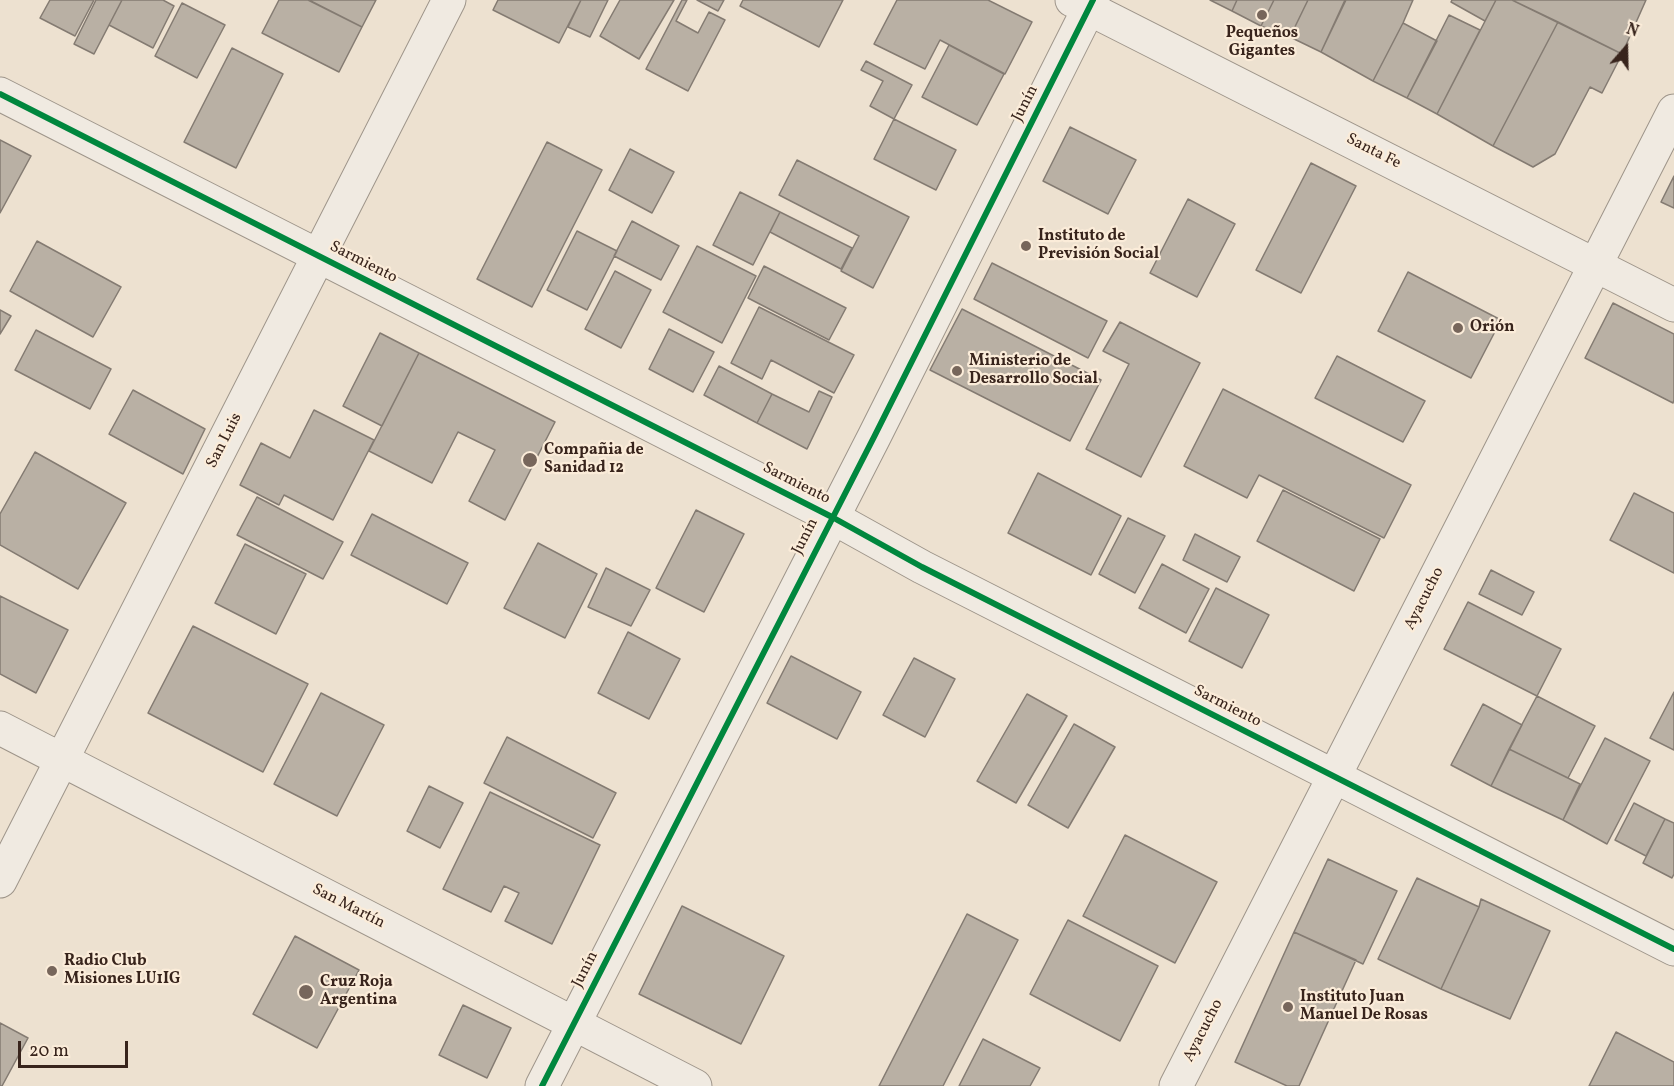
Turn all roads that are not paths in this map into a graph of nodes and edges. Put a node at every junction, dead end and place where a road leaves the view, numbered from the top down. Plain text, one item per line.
1 (449, 0) edge
2 (1084, 3) edge
3 (0, 94) edge
4 (1674, 111) edge
5 (318, 256) junction
6 (1595, 265) junction
7 (1674, 305) edge
8 (832, 517) junction
9 (0, 728) edge
10 (63, 759) junction
11 (1334, 776) junction
12 (0, 881) edge
13 (1674, 949) edge
14 (573, 1024) junction
15 (542, 1086) edge
16 (695, 1086) edge
17 (1176, 1086) edge

1 - 5 street, San Luis
2 - 6 street, Santa Fe
2 - 8 street, Junín
3 - 5 street, Sarmiento
4 - 6 street, Ayacucho
5 - 8 street, Sarmiento
5 - 10 street, San Luis
6 - 7 street, Santa Fe
6 - 11 street, Ayacucho
8 - 11 street, Sarmiento
8 - 14 street, Junín
9 - 10 street, San Martín
10 - 12 street, San Luis
10 - 14 street, San Martín
11 - 13 street, Sarmiento
11 - 17 street, Ayacucho
14 - 15 street, Junín
14 - 16 street, San Martín

